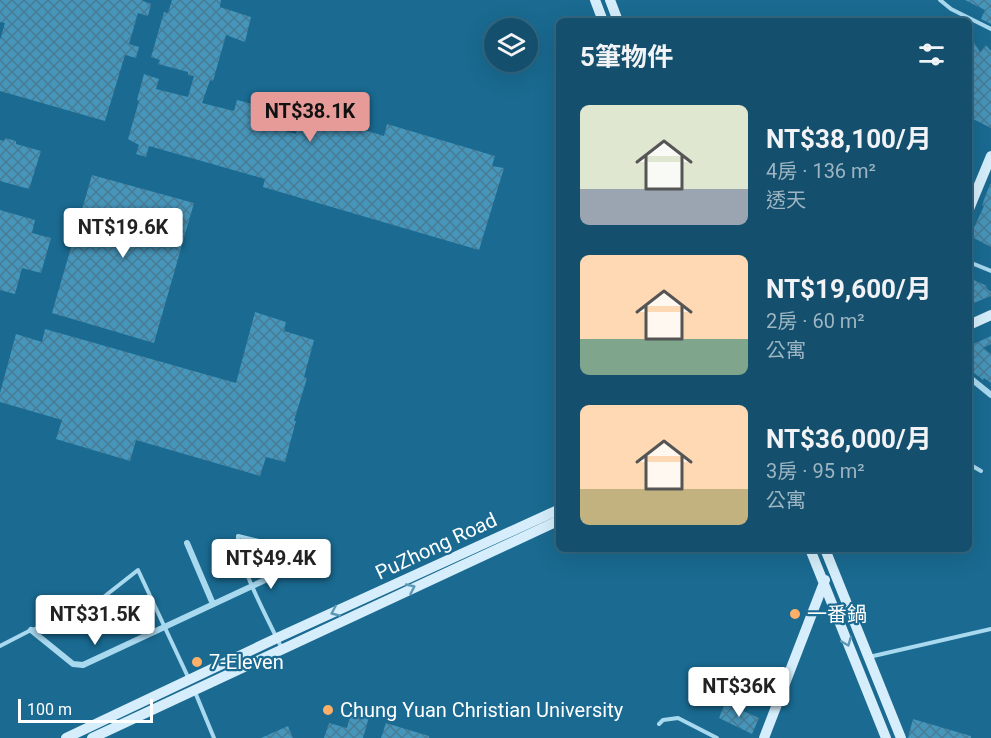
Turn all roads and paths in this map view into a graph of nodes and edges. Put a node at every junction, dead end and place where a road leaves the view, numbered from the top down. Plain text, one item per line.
1 (595, 0) edge
2 (610, 0) edge
3 (940, 0) edge
4 (602, 18) edge
5 (617, 18) edge
6 (969, 18) edge
7 (972, 20) edge
8 (991, 29) edge
9 (991, 156) edge
10 (972, 202) edge
11 (972, 263) edge
12 (991, 271) edge
13 (991, 315) edge
14 (972, 324) edge
15 (972, 379) edge
16 (991, 395) edge
17 (972, 466) edge
18 (981, 471) dead end
19 (556, 511) edge
20 (556, 522) edge
21 (187, 543) dead end
22 (297, 550) dead end
23 (811, 552) edge
24 (826, 552) edge
25 (835, 552) edge
26 (831, 564) junction
27 (280, 573) dead end
28 (824, 583) junction
29 (252, 586) junction
30 (213, 604) junction
31 (164, 627) junction
32 (991, 629) edge
33 (31, 630) junction
34 (277, 638) junction
35 (0, 646) edge
36 (282, 650) junction
37 (868, 657) junction
38 (192, 686) junction
39 (659, 724) dead end
40 (66, 738) edge
41 (92, 738) edge
42 (214, 738) edge
43 (717, 738) edge
44 (764, 738) edge
45 (886, 738) edge
46 (901, 738) edge

1 - 4 street
2 - 5 street
3 - 6 lane
7 - 8 lane
9 - 10 street
11 - 12 lane
13 - 14 street
15 - 16 street
17 - 18 lane
19 -> 34 street, PuZhong Road
36 -> 20 street, PuZhong Road
21 - 30 street
22 - 29 lane
23 - 28 street
24 - 26 street
25 - 26 street
26 - 28 street
26 - 37 street
27 - 29 street
28 - 44 street
28 -> 45 street
29 - 30 street
29 - 34 lane
30 - 31 street
31 - 33 street
31 - 33 lane
31 - 38 lane
32 - 37 lane
33 - 35 lane
34 - 36 lane
34 - 38 street, PuZhong Road
36 - 38 street, PuZhong Road
37 - 46 street
38 - 40 street, PuZhong Road
38 - 41 street, PuZhong Road
38 - 42 lane
39 - 43 lane

